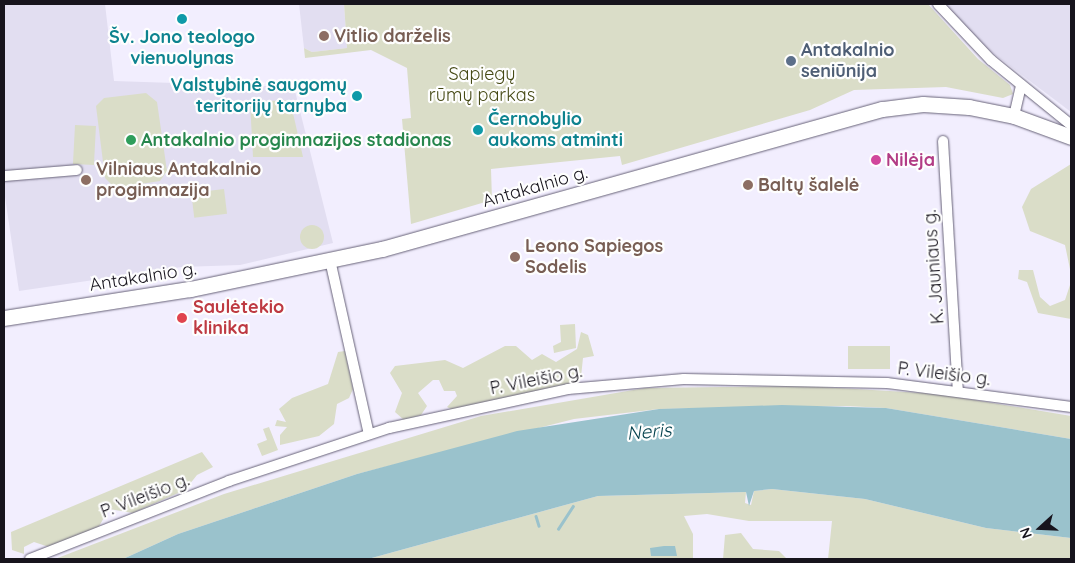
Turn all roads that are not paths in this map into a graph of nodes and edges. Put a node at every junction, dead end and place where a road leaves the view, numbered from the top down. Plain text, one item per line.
1 (938, 4) edge
2 (1021, 85) junction
3 (1014, 116) junction
4 (1071, 125) edge
5 (1071, 137) edge
6 (943, 141) dead end
7 (77, 170) dead end
8 (4, 176) edge
9 (330, 260) junction
10 (4, 318) edge
11 (958, 390) junction
12 (1071, 408) edge
13 (369, 434) junction
14 (30, 559) edge

1 - 2 street
2 - 3 street
2 - 4 street
3 - 5 main road, Antakalnio g.
3 - 9 main road, Antakalnio g.
6 - 11 street, K. Jauniaus g.
7 - 8 street
9 - 10 main road, Antakalnio g.
9 - 13 street
11 - 12 street, P. Vileišio g.
11 - 13 street, P. Vileišio g.
13 - 14 street, P. Vileišio g.

